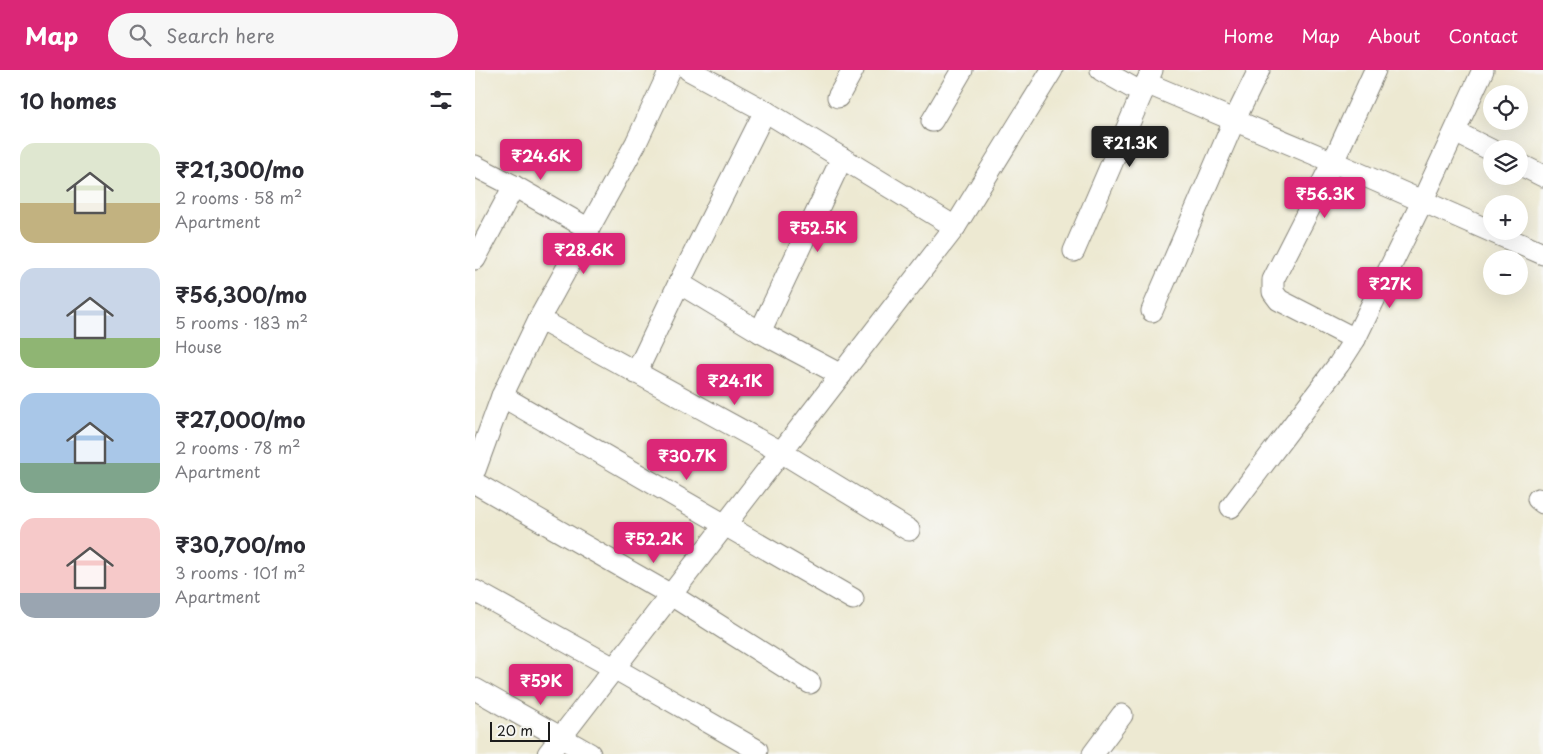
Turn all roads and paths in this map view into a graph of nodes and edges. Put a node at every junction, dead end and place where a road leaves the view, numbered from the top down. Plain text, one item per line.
1 (670, 70) edge
2 (689, 70) edge
3 (853, 70) edge
4 (962, 70) edge
5 (1052, 70) edge
6 (1101, 70) edge
7 (1259, 70) edge
8 (1375, 70) edge
9 (1483, 70) edge
10 (1147, 82) edge
11 (838, 97) dead end
12 (765, 111) junction
13 (932, 121) dead end
14 (1234, 121) junction
15 (1455, 132) junction
16 (1483, 146) edge
17 (842, 158) junction
18 (1333, 162) junction
19 (475, 166) edge
20 (1528, 168) edge
21 (1543, 176) edge
22 (514, 186) junction
23 (1422, 202) junction
24 (955, 226) junction
25 (589, 229) junction
26 (1074, 251) dead end
27 (1543, 254) edge
28 (475, 260) edge
29 (679, 283) junction
30 (1152, 311) dead end
31 (539, 319) junction
32 (760, 332) junction
33 (1355, 339) junction
34 (636, 373) junction
35 (841, 374) junction
36 (501, 396) junction
37 (781, 452) junction
38 (475, 470) edge
39 (475, 483) edge
40 (1231, 507) dead end
41 (725, 525) junction
42 (909, 530) dead end
43 (475, 591) edge
44 (671, 595) junction
45 (853, 600) dead end
46 (614, 668) junction
47 (810, 683) dead end
48 (475, 689) edge
49 (1122, 715) dead end
50 (554, 746) edge
51 (757, 750) dead end
52 (590, 754) edge
53 (1093, 754) edge

1 - 25 street
2 - 12 street
3 - 11 street
4 - 13 street
5 - 24 street
6 - 10 street
7 - 14 street
8 - 18 street
9 - 15 street
10 - 14 street
10 - 26 street
12 - 17 street
12 - 29 street
14 - 18 street
14 - 30 street
15 - 16 street
15 - 23 street
17 - 24 street
17 - 32 street
18 - 23 street
18 - 33 street
19 - 22 street
20 - 21 street
22 - 25 street
22 - 28 street
23 - 27 street
23 - 33 street
24 - 35 street
25 - 31 street
29 - 32 street
29 - 34 street
31 - 34 street
31 - 36 street
32 - 35 street
33 - 40 street
34 - 37 street
35 - 37 street
36 - 38 street
36 - 41 street
37 - 41 street
37 - 42 street
39 - 44 street
41 - 44 street
41 - 45 street
43 - 46 street
44 - 46 street
44 - 47 street
46 - 50 street
46 - 51 street
48 - 50 street
49 - 53 street
50 - 52 street

